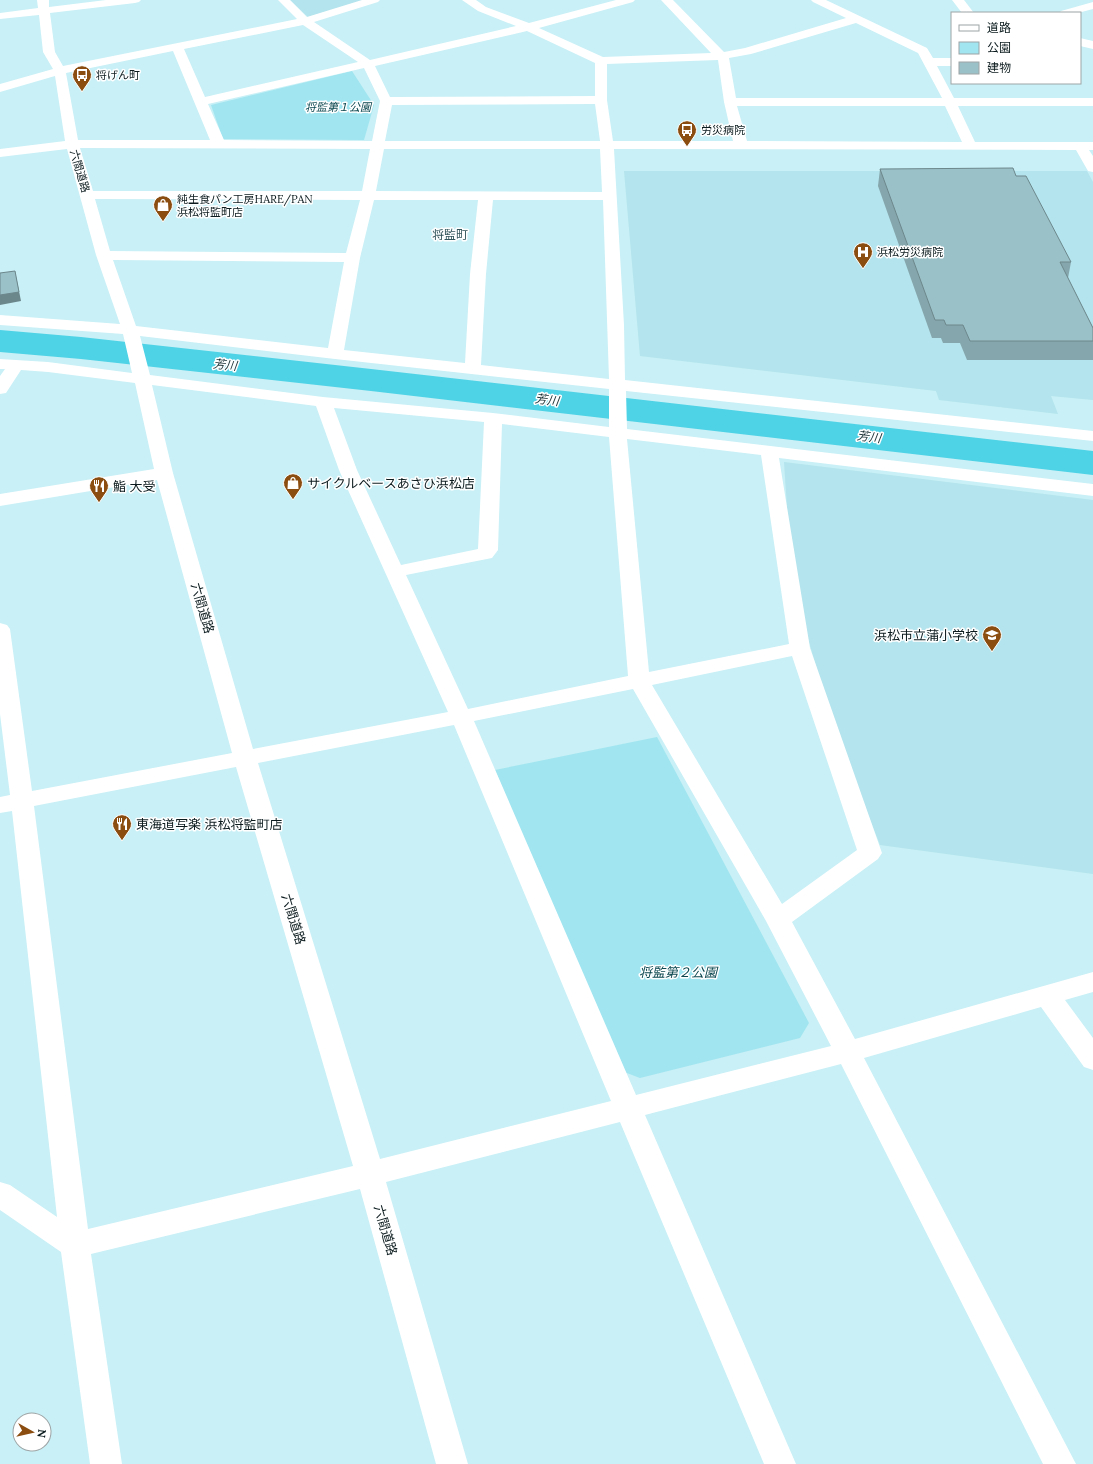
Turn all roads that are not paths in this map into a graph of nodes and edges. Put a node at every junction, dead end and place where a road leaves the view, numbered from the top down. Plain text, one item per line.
1 (135, 0) edge
2 (284, 0) edge
3 (374, 0) edge
4 (468, 0) edge
5 (629, 0) edge
6 (667, 0) edge
7 (817, 0) edge
8 (958, 0) edge
9 (1090, 0) edge
10 (567, 4) dead end
11 (1093, 5) edge
12 (44, 6) edge
13 (967, 12) edge
14 (1068, 12) edge
15 (579, 13) junction
16 (0, 16) edge
17 (857, 19) junction
18 (305, 21) junction
19 (528, 27) junction
20 (1081, 42) edge
21 (1093, 45) edge
22 (177, 46) junction
23 (721, 56) junction
24 (600, 61) junction
25 (930, 62) junction
26 (951, 62) edge
27 (368, 64) junction
28 (60, 71) junction
29 (0, 88) edge
30 (601, 100) junction
31 (201, 102) junction
32 (386, 102) junction
33 (730, 102) junction
34 (950, 102) junction
35 (1093, 102) edge
36 (218, 143) junction
37 (72, 144) junction
38 (377, 145) junction
39 (608, 145) junction
40 (970, 145) junction
41 (741, 146) junction
42 (1087, 146) edge
43 (0, 153) edge
44 (1093, 168) edge
45 (87, 195) junction
46 (368, 195) junction
47 (486, 196) junction
48 (609, 196) junction
49 (104, 254) junction
50 (352, 258) junction
51 (0, 320) edge
52 (131, 334) junction
53 (335, 354) junction
54 (8, 364) edge
55 (473, 368) junction
56 (141, 376) junction
57 (616, 387) junction
58 (0, 389) edge
59 (323, 402) junction
60 (493, 418) junction
61 (618, 431) junction
62 (1093, 436) edge
63 (769, 452) junction
64 (164, 473) junction
65 (1093, 490) edge
66 (0, 500) edge
67 (394, 572) junction
68 (0, 629) edge
69 (800, 648) junction
70 (639, 681) junction
71 (462, 718) junction
72 (246, 759) junction
73 (11, 803) edge
74 (778, 919) junction
75 (1093, 982) edge
76 (1047, 995) junction
77 (848, 1052) junction
78 (1093, 1059) edge
79 (628, 1108) junction
80 (370, 1174) junction
81 (0, 1194) edge
82 (75, 1245) junction
83 (106, 1464) edge
84 (452, 1464) edge
85 (780, 1464) edge
86 (1060, 1464) edge

1 - 12 street
2 - 18 street
3 - 18 street
4 - 19 street
5 - 15 street
6 - 23 street
7 - 17 street
8 - 13 street
9 - 11 street
10 - 15 street
11 - 14 street
12 - 16 street
12 - 28 street, 六間道路
15 - 19 street
17 - 23 street
17 - 25 street
18 - 22 street
18 - 27 street
19 - 24 street
19 - 27 street
20 - 21 street
22 - 28 street
22 - 31 street
23 - 24 street
23 - 33 street
24 - 30 street
25 - 26 street
25 - 34 street
27 - 31 street
27 - 32 street
28 - 29 street
28 - 37 street, 六間道路
30 - 32 street
30 - 39 street
31 - 36 street
32 - 38 street
33 - 34 street
33 - 41 street
34 - 35 street
34 - 40 street
36 - 37 street
36 - 38 street
37 - 43 street
37 - 45 street, 六間道路
38 - 39 street
38 - 46 street
39 - 41 street
39 - 48 street
40 - 41 street
40 - 42 street
42 - 44 street
45 - 46 street
45 - 49 street, 六間道路
46 - 47 street
46 - 50 street
47 - 48 street
47 - 55 street
48 - 57 street
49 - 50 street
49 - 52 street, 六間道路
50 - 53 street
51 - 52 street
52 - 53 street
52 - 56 street, 六間道路
53 - 55 street
54 - 56 street
54 - 58 street
55 - 57 street
56 - 59 street
56 - 64 street, 六間道路
57 - 61 street
57 - 62 street
59 - 60 street
59 - 67 street
60 - 61 street
60 - 67 street
61 - 63 street
61 - 70 street
63 - 65 street
63 - 69 street
64 - 66 street
64 - 72 street, 六間道路
67 - 71 street
68 - 73 street
69 - 70 street
69 - 74 street
70 - 71 street
70 - 74 street
71 - 72 street
71 - 79 street
72 - 73 street
72 - 80 street, 六間道路
73 - 82 street
74 - 77 street
75 - 76 street
76 - 77 street
76 - 78 street
77 - 79 street
77 - 86 street
79 - 80 street
79 - 85 street
80 - 82 street
80 - 84 street, 六間道路
81 - 82 street
82 - 83 street

